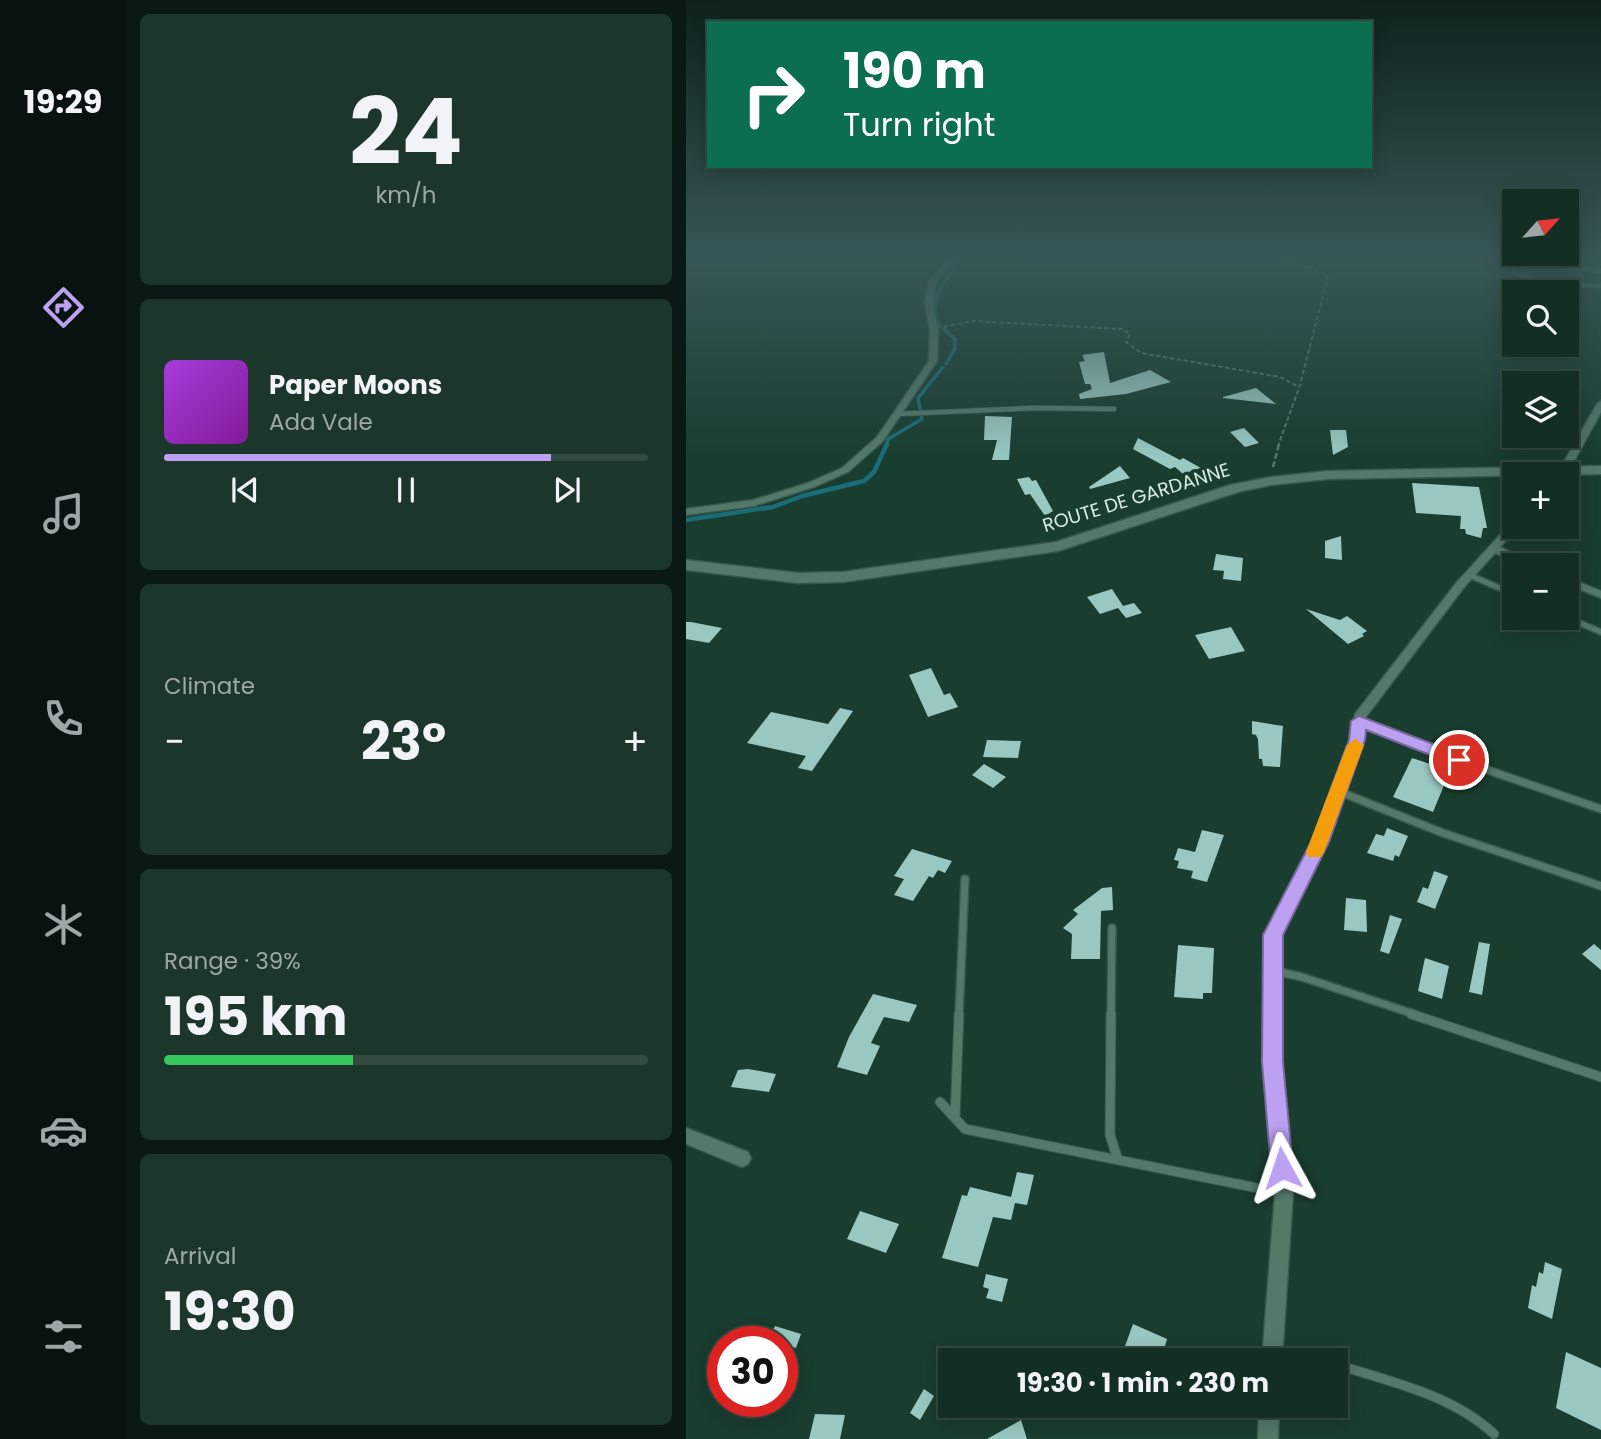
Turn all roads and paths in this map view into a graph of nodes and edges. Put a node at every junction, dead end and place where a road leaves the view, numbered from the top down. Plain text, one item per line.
1 (933, 325) edge
2 (956, 325) edge
3 (1050, 325) edge
4 (1316, 325) edge
5 (934, 331) junction
6 (1300, 387) junction
7 (1601, 404) edge
8 (1114, 408) dead end
9 (897, 414) junction
10 (1569, 462) edge
11 (1601, 470) edge
12 (1579, 472) edge
13 (1502, 474) edge
14 (1270, 481) junction
15 (686, 512) edge
16 (1502, 539) edge
17 (1493, 548) junction
18 (1505, 553) edge
19 (686, 565) edge
20 (1469, 575) junction
21 (1579, 586) edge
22 (1502, 589) edge
23 (1601, 595) edge
24 (1579, 623) edge
25 (1601, 632) edge
26 (1359, 721) junction
27 (1338, 791) junction
28 (1601, 809) edge
29 (965, 879) dead end
30 (1601, 886) edge
31 (1112, 928) dead end
32 (1273, 971) junction
33 (1601, 1077) edge
34 (940, 1102) dead end
35 (955, 1119) junction
36 (686, 1136) edge
37 (742, 1158) dead end
38 (1118, 1160) junction
39 (1284, 1193) junction
40 (1273, 1348) edge
41 (1348, 1368) edge
42 (1269, 1418) edge
43 (1494, 1434) dead end
44 (1268, 1439) edge

1 - 5 street
2 - 5 path
3 - 6 path
4 - 6 path
5 - 9 street
6 - 14 path
7 - 10 street
8 - 9 lane
9 - 15 street
11 - 12 street, ROUTE DE GARDANNE
13 - 14 street, ROUTE DE GARDANNE
14 - 19 street, ROUTE DE GARDANNE
16 - 17 street
17 - 18 street
17 - 20 street
20 - 22 lane
20 - 26 street
21 - 23 street
24 - 25 lane
26 - 27 street
26 - 28 lane
27 - 30 lane
27 - 32 street
29 - 35 lane
31 - 38 lane
32 - 33 lane
32 - 39 street
34 - 35 lane
35 - 38 lane
36 - 37 street
38 - 39 lane
39 - 40 street
41 - 43 lane
42 - 44 street

